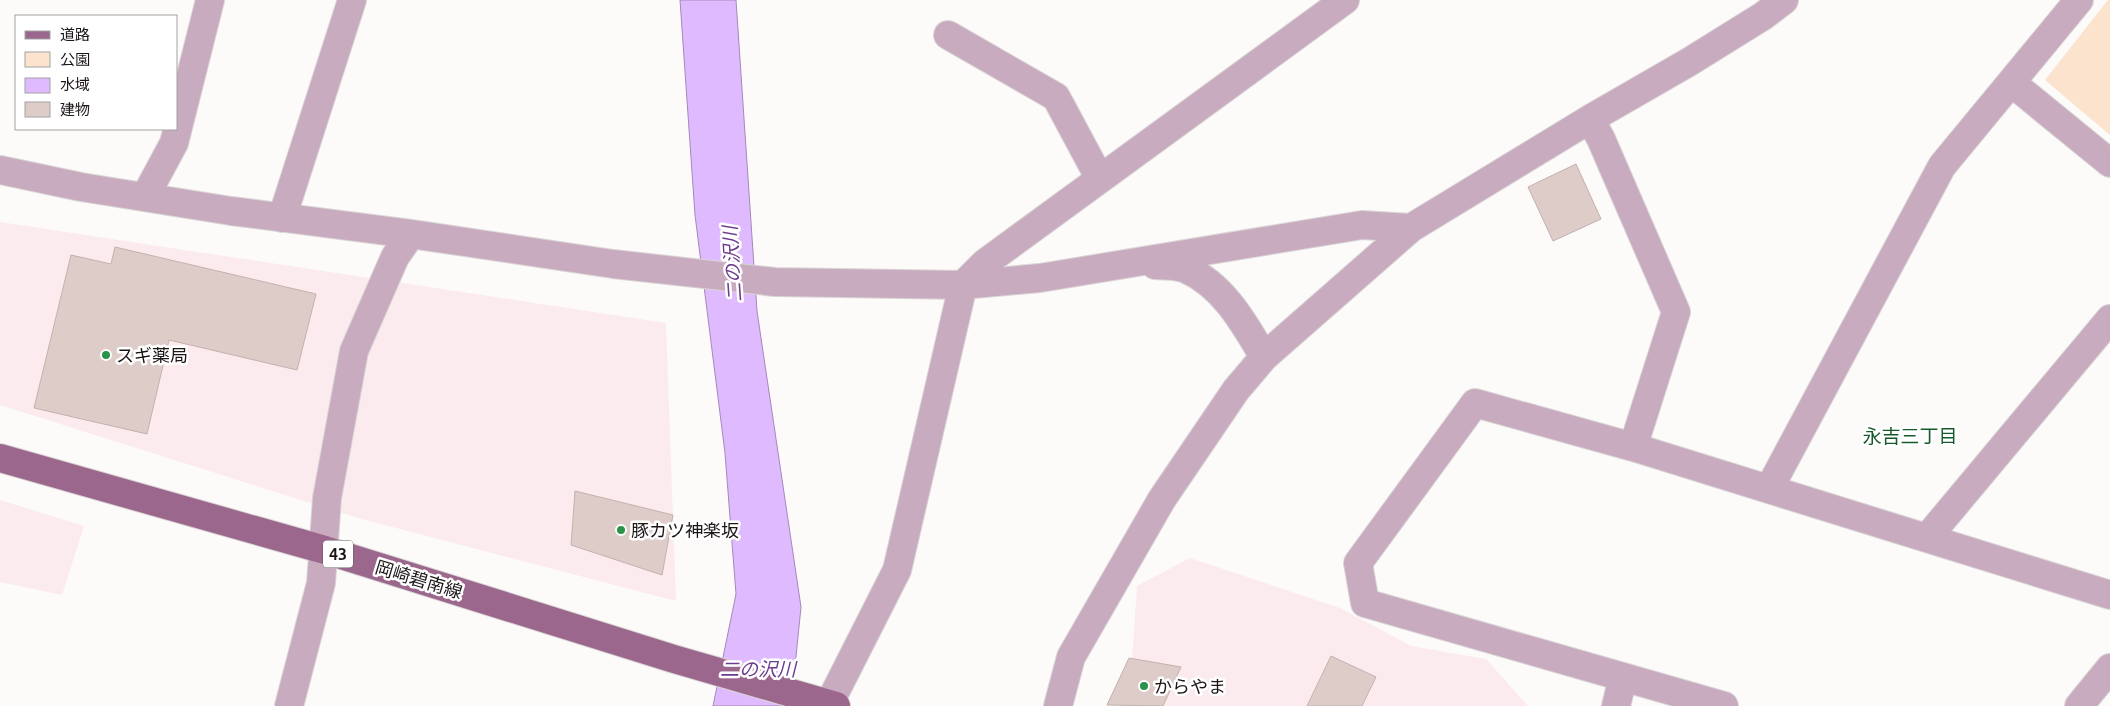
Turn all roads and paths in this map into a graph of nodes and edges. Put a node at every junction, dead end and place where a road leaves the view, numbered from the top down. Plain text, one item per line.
1 (210, 0) edge
2 (352, 0) edge
3 (1345, 0) edge
4 (1784, 0) edge
5 (2079, 0) edge
6 (948, 35) dead end
7 (2012, 83) junction
8 (1590, 119) junction
9 (178, 127) edge
10 (177, 130) edge
11 (2110, 163) edge
12 (0, 170) edge
13 (1100, 179) junction
14 (145, 197) junction
15 (282, 218) junction
16 (1411, 228) junction
17 (411, 234) junction
18 (1136, 262) junction
19 (963, 285) junction
20 (2110, 319) edge
21 (1264, 356) junction
22 (1633, 447) junction
23 (0, 458) edge
24 (1769, 488) junction
25 (1927, 538) junction
26 (324, 550) junction
27 (2110, 595) edge
28 (2110, 668) edge
29 (1623, 677) junction
30 (831, 705) edge
31 (289, 706) edge
32 (1058, 706) edge
33 (1616, 706) edge
34 (1724, 706) edge
35 (2079, 706) edge

1 - 9 street
2 - 15 street
3 - 13 street
4 - 8 street
5 - 7 street
6 - 13 street
7 - 11 street
7 - 24 street
8 - 16 street
8 - 22 street
10 - 14 street
12 - 14 street
13 - 19 street
14 - 15 street
15 - 17 street
16 - 18 street
16 - 21 street
17 - 19 street
17 - 26 street
18 - 19 street
18 - 21 street
19 - 30 street
20 - 25 street
21 - 32 street
22 - 24 street
22 - 29 street
23 - 26 main road, 岡崎碧南線 / 43
24 - 25 street
25 - 27 street
26 - 30 main road, 岡崎碧南線 / 43
26 - 31 street
28 - 35 street
29 - 33 street
29 - 34 street

